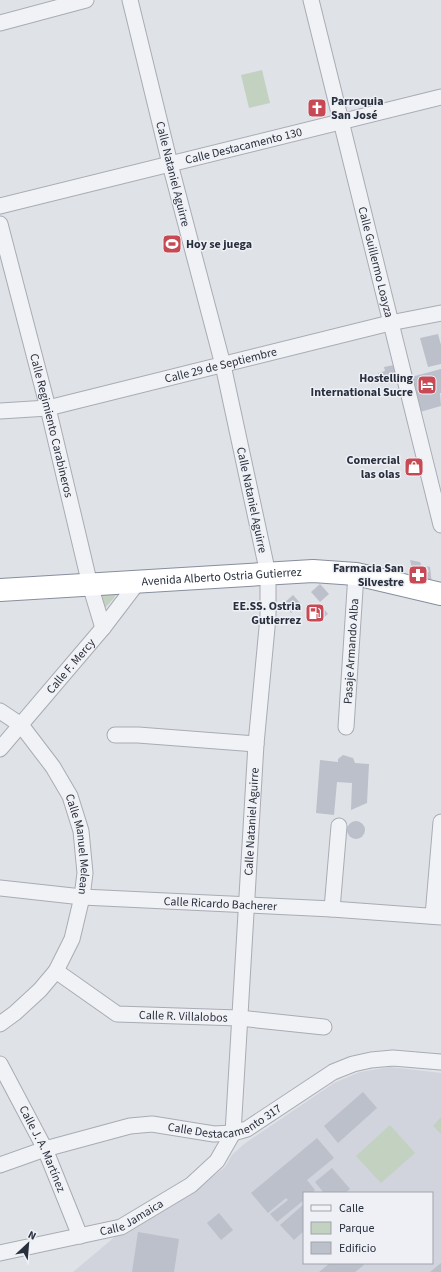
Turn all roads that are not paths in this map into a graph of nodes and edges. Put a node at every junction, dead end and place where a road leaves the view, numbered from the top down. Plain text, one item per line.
1 (86, 0) edge
2 (130, 0) edge
3 (311, 0) edge
4 (0, 23) edge
5 (441, 97) edge
6 (342, 122) junction
7 (170, 164) junction
8 (0, 206) edge
9 (0, 224) edge
10 (441, 313) edge
11 (390, 323) junction
12 (223, 365) junction
13 (48, 408) junction
14 (0, 411) edge
15 (441, 525) edge
16 (268, 574) junction
17 (356, 574) junction
18 (138, 582) junction
19 (90, 584) junction
20 (0, 590) edge
21 (441, 594) edge
22 (103, 628) junction
23 (0, 711) edge
24 (21, 725) junction
25 (346, 727) dead end
26 (115, 735) dead end
27 (256, 744) junction
28 (0, 749) edge
29 (441, 822) edge
30 (339, 826) dead end
31 (0, 888) edge
32 (82, 897) junction
33 (246, 905) junction
34 (332, 909) junction
35 (437, 916) edge
36 (56, 971) junction
37 (239, 1018) junction
38 (0, 1024) edge
39 (324, 1027) dead end
40 (441, 1062) edge
41 (0, 1064) edge
42 (233, 1133) junction
43 (45, 1149) junction
44 (0, 1165) edge
45 (80, 1236) junction
46 (0, 1253) edge

1 - 4 street
2 - 7 street, Calle Nataniel Aguirre
3 - 6 street, Calle Guillermo Loayza
5 - 6 street, Calle Destacamento 130
6 - 7 street, Calle Destacamento 130
6 - 11 street, Calle Guillermo Loayza
7 - 8 street, Calle Destacamento 130
7 - 12 street, Calle Nataniel Aguirre
9 - 13 street, Calle Regimiento Carabineros
10 - 11 street, Calle 29 de Septiembre
11 - 12 street, Calle 29 de Septiembre
11 - 15 street, Calle Guillermo Loayza
12 - 13 street, Calle 29 de Septiembre
12 - 16 street, Calle Nataniel Aguirre
13 - 14 street, Calle 29 de Septiembre
13 - 19 street, Calle Regimiento Carabineros
16 - 17 highway, Avenida Alberto Ostria Gutierrez
16 - 18 highway, Avenida Alberto Ostria Gutierrez
16 - 27 street, Calle Nataniel Aguirre
17 - 21 highway, Avenida Alberto Ostria Gutierrez
17 - 25 street, Pasaje Armando Alba
18 - 19 highway, Avenida Alberto Ostria Gutierrez
18 - 22 street, Calle F. Mercy
19 - 20 highway, Avenida Alberto Ostria Gutierrez
19 - 22 street, Calle Regimiento Carabineros
22 - 24 street, Calle F. Mercy
23 - 24 street, Calle Manuel Melean
24 - 28 street, Calle F. Mercy
24 - 32 street, Calle Manuel Melean
26 - 27 street
27 - 33 street, Calle Nataniel Aguirre
29 - 35 street
30 - 34 street
31 - 32 street, Calle Ricardo Bacherer
32 - 33 street, Calle Ricardo Bacherer
32 - 36 street, Calle Manuel Melean
33 - 34 street, Calle Ricardo Bacherer
33 - 37 street, Calle Nataniel Aguirre
34 - 35 street, Calle Ricardo Bacherer
36 - 37 street, Calle R. Villalobos
36 - 38 street, Calle Manuel Melean
37 - 39 street, Calle R. Villalobos
37 - 42 street, Calle Nataniel Aguirre
40 - 42 street, Calle Destacamento 317
41 - 43 street, Calle J. A. Martínez
42 - 43 street, Calle Destacamento 317
42 - 45 street, Calle Jamaica
43 - 44 street, Calle Destacamento 317
43 - 45 street, Calle J. A. Martínez
45 - 46 street, Calle Jamaica

